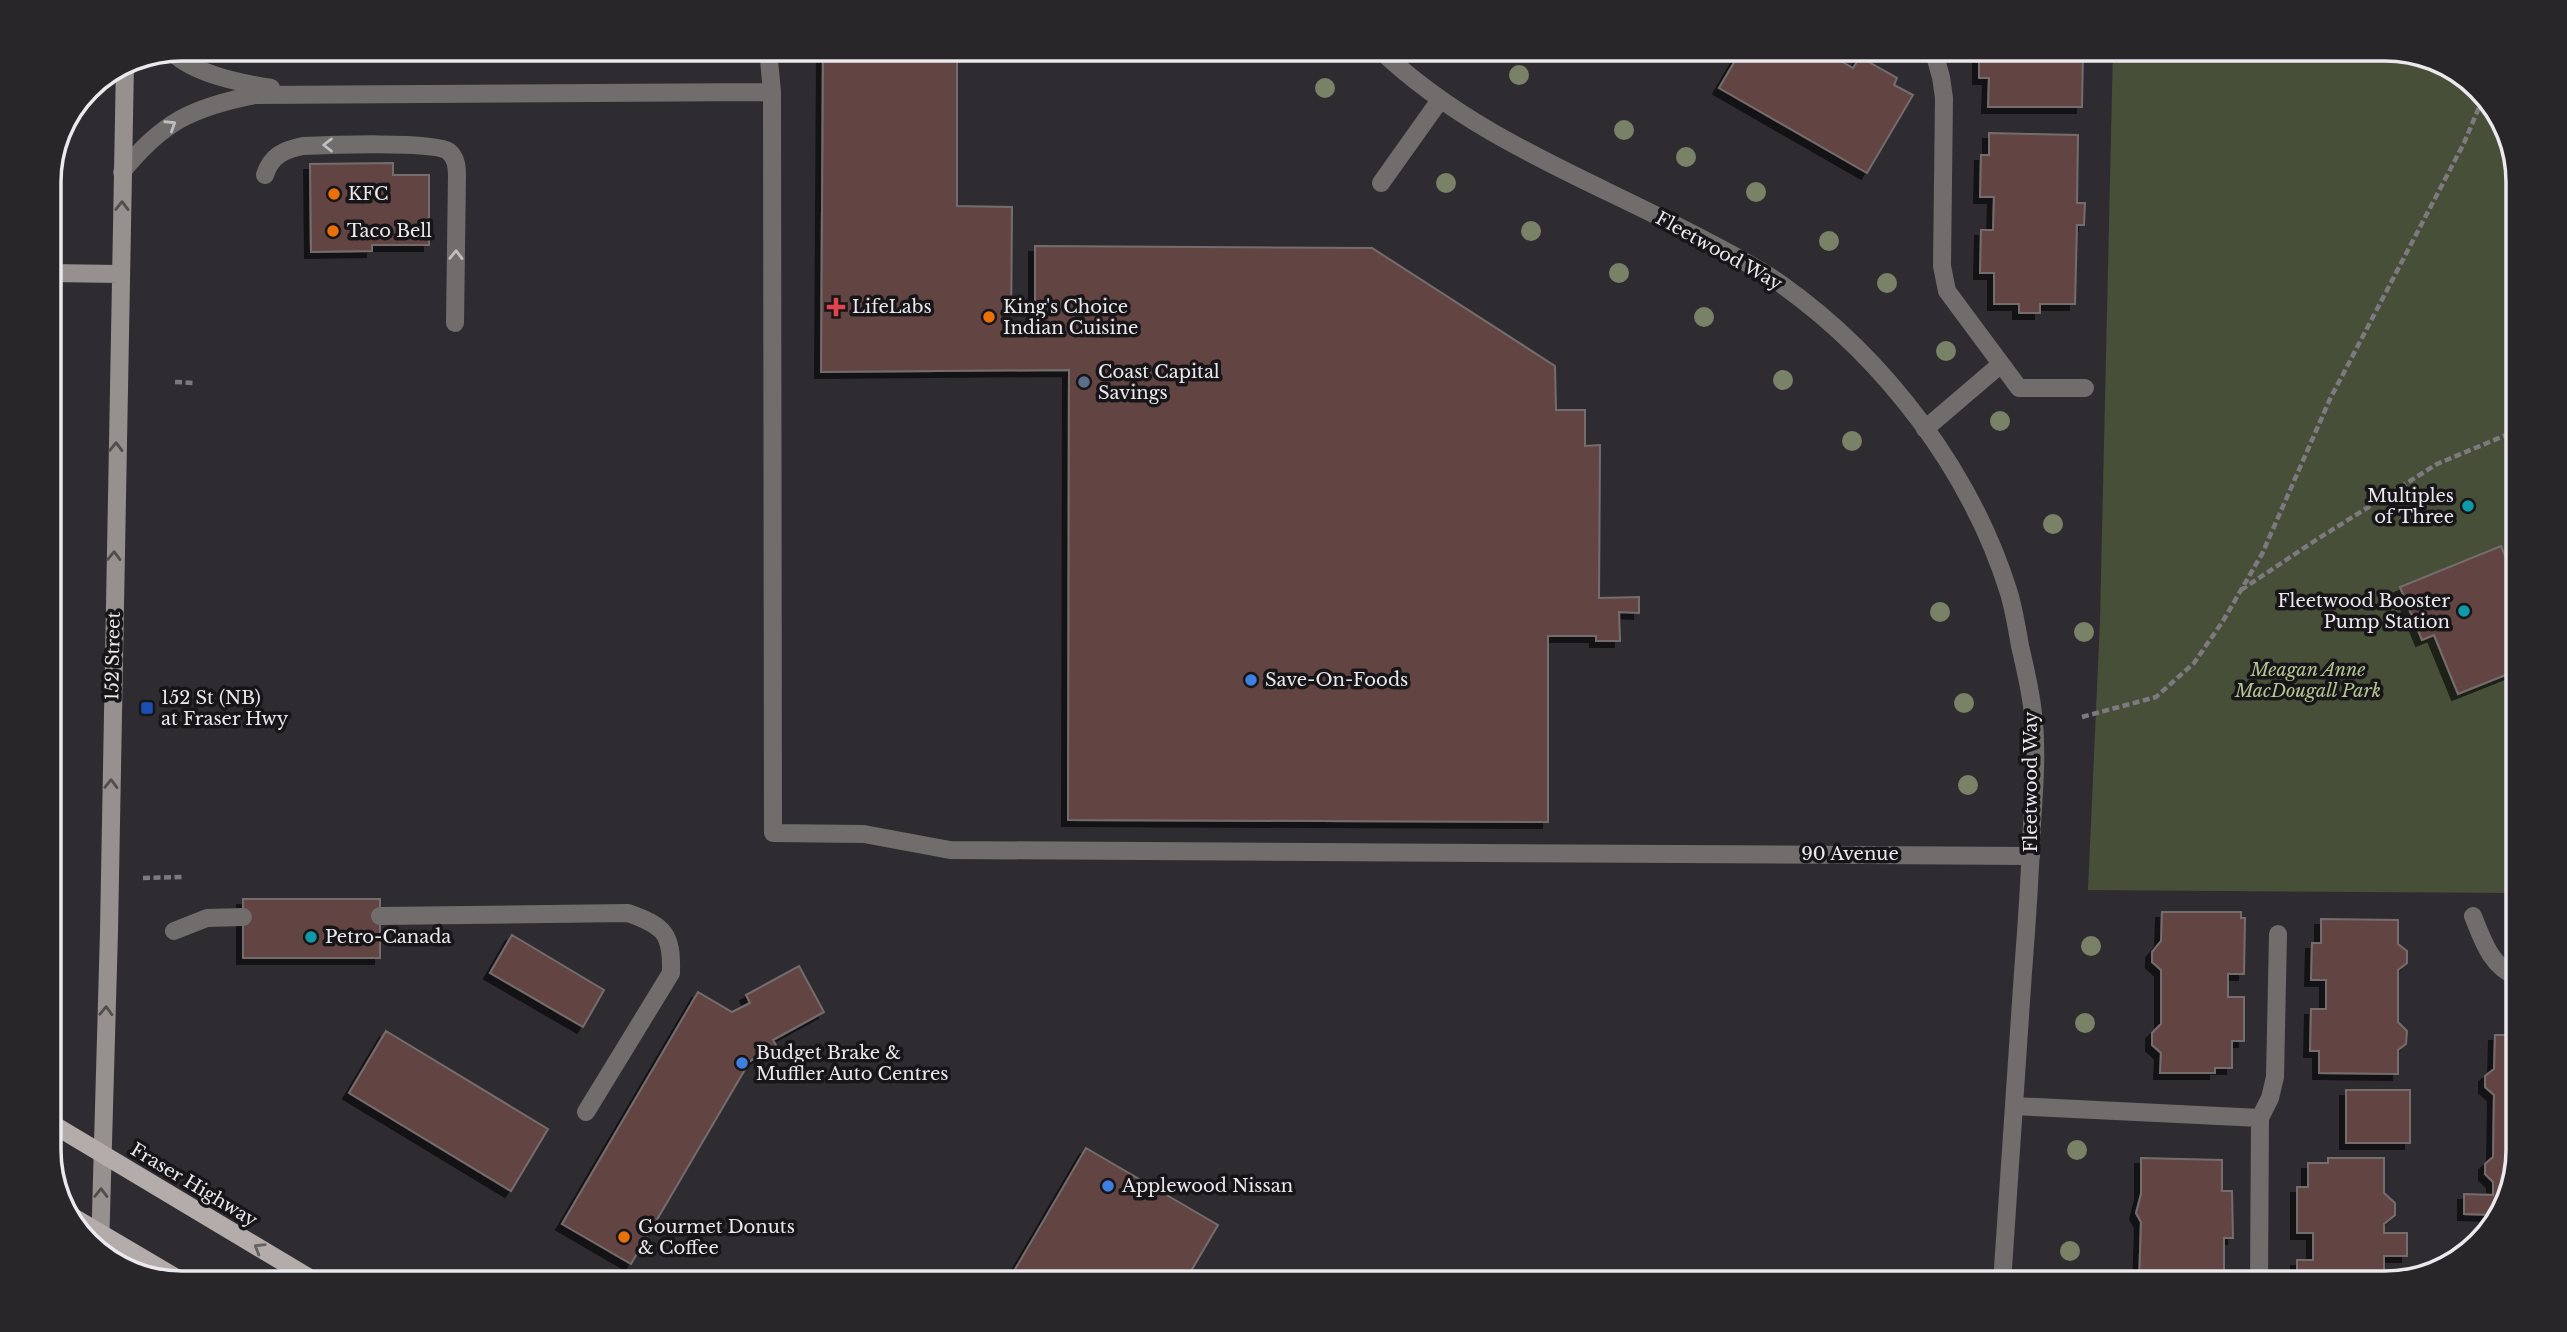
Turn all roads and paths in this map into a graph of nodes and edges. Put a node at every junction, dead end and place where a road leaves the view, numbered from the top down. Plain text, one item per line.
1 (186, 61) edge
2 (769, 61) edge
3 (1393, 61) edge
4 (1936, 61) edge
5 (125, 76) edge
6 (772, 92) junction
7 (305, 93) junction
8 (1440, 100) junction
9 (2479, 107) edge
10 (122, 172) junction
11 (265, 175) dead end
12 (1381, 183) dead end
13 (62, 273) edge
14 (120, 274) junction
15 (454, 324) dead end
16 (2001, 364) junction
17 (175, 383) dead end
18 (194, 383) dead end
19 (2085, 388) dead end
20 (1925, 429) junction
21 (2505, 435) edge
22 (2240, 590) junction
23 (2082, 717) dead end
24 (2031, 856) junction
25 (184, 877) dead end
26 (143, 878) dead end
27 (380, 916) dead end
28 (2473, 916) dead end
29 (243, 917) dead end
30 (174, 931) dead end
31 (2278, 934) dead end
32 (2506, 972) edge
33 (2014, 1106) junction
34 (586, 1112) dead end
35 (2260, 1118) junction
36 (62, 1130) edge
37 (102, 1154) junction
38 (100, 1239) edge
39 (107, 1244) edge
40 (154, 1268) edge
41 (298, 1271) edge
42 (2003, 1271) edge
43 (2259, 1271) edge

1 - 7 street
2 - 6 street
3 - 8 street, Fleetwood Way
4 - 16 street
5 - 10 main road, 152 Street
6 - 7 street
6 - 24 street, 90 Avenue
10 -> 7 street
8 - 12 street
8 - 20 street, Fleetwood Way
9 - 22 path
14 -> 10 main road, 152 Street
15 -> 11 street
13 - 14 main road
37 -> 14 main road, 152 Street
16 - 19 street
16 - 20 street
17 - 18 path
20 - 24 street, Fleetwood Way
21 - 22 path
22 - 23 path
24 - 33 street, Fleetwood Way
25 - 26 path
27 - 34 street
28 - 32 street
29 - 30 street
31 - 35 street
33 - 35 street
33 - 42 street, Fleetwood Way
35 - 43 street
36 - 37 main road, Fraser Highway
38 -> 37 main road, 152 Street
41 -> 37 main road, Fraser Highway
39 - 40 main road

